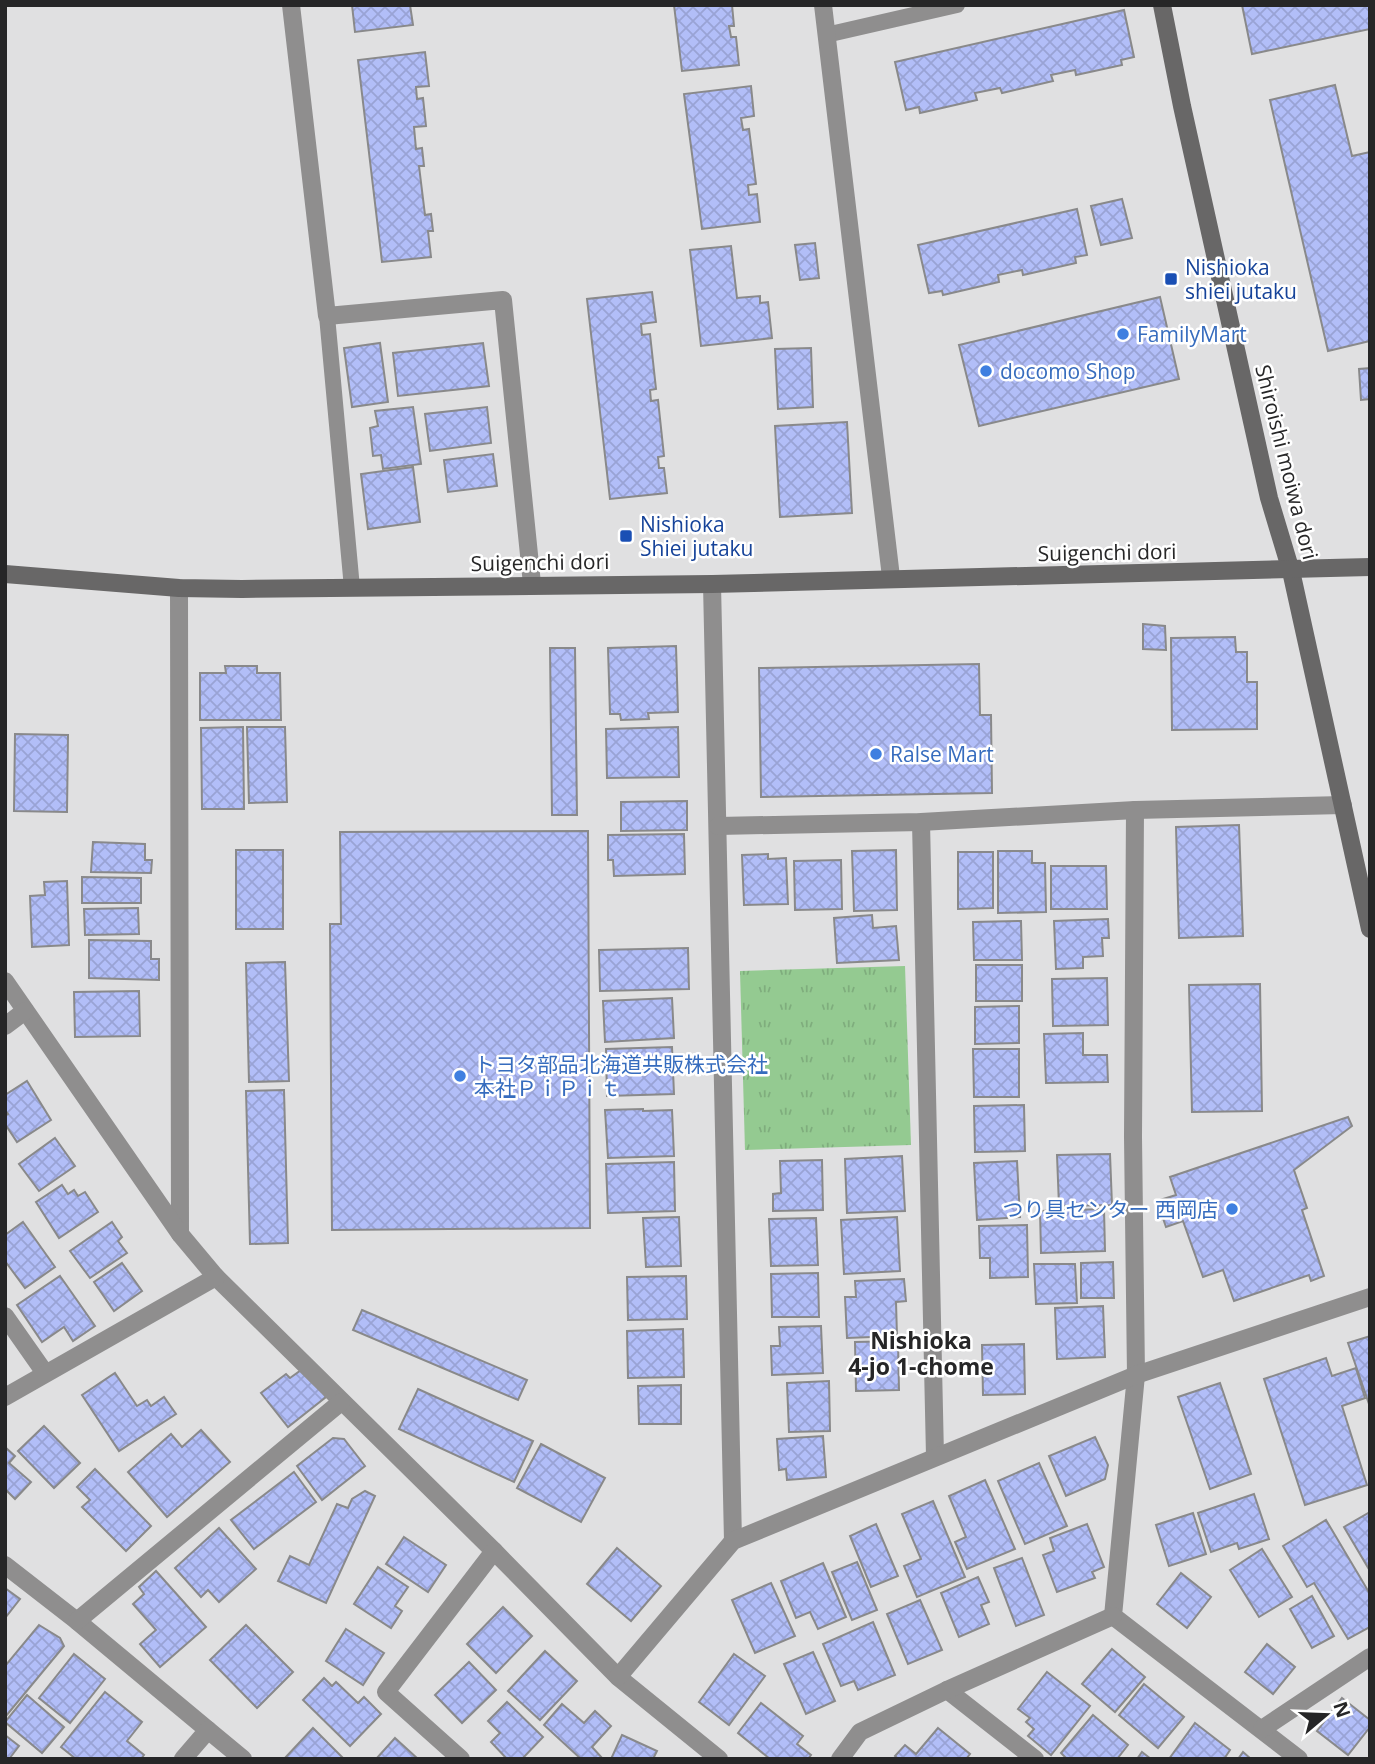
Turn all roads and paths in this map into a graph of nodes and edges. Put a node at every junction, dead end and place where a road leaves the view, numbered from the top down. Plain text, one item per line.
1 (291, 5) edge
2 (823, 5) edge
3 (957, 5) edge
4 (1162, 5) edge
5 (826, 35) junction
6 (327, 316) junction
7 (1370, 567) edge
8 (1291, 570) junction
9 (5, 574) edge
10 (891, 578) junction
11 (532, 584) junction
12 (712, 584) junction
13 (179, 588) junction
14 (352, 588) junction
15 (1343, 805) junction
16 (1135, 810) junction
17 (921, 822) junction
18 (718, 826) junction
19 (1370, 929) edge
20 (5, 981) edge
21 (25, 1011) junction
22 (5, 1026) edge
23 (180, 1234) junction
24 (216, 1277) junction
25 (1370, 1297) edge
26 (5, 1316) edge
27 (45, 1373) junction
28 (1136, 1375) junction
29 (5, 1397) edge
30 (341, 1402) junction
31 (935, 1456) junction
32 (733, 1541) junction
33 (494, 1550) junction
34 (5, 1565) edge
35 (1113, 1616) junction
36 (78, 1621) junction
37 (1370, 1657) edge
38 (618, 1677) junction
39 (947, 1690) junction
40 (1262, 1729) junction
41 (208, 1730) junction
42 (183, 1759) edge
43 (243, 1759) edge
44 (461, 1759) edge
45 (719, 1759) edge
46 (840, 1759) edge
47 (1035, 1759) edge
48 (1299, 1759) edge

1 - 6 street
2 - 5 street
3 - 5 lane
4 - 8 street, Shiroishi moiwa dori
5 - 10 street
6 - 11 street
6 - 14 lane
7 - 8 street, Suigenchi dori
8 - 10 street, Suigenchi dori
8 - 15 street, Shiroishi moiwa dori
9 - 13 street, Suigenchi dori
10 - 12 street, Suigenchi dori
11 - 12 street, Suigenchi dori
11 - 14 street, Suigenchi dori
12 - 18 street
13 - 14 street, Suigenchi dori
13 - 23 street
15 - 16 street
15 - 19 street, Shiroishi moiwa dori
16 - 17 street
16 - 28 street
17 - 18 street
17 - 31 street
18 - 32 street
20 - 21 street
21 - 22 street
21 - 23 street
23 - 24 street
24 - 27 street
24 - 30 street
25 - 28 street
26 - 27 street
27 - 29 street
28 - 31 street
28 - 35 street
30 - 33 street
30 - 36 street
31 - 32 street
32 - 38 street
33 - 38 street
33 - 44 street
34 - 36 street
35 - 39 street
35 - 40 street
36 - 41 street
37 - 40 street
38 - 45 street
39 - 46 street
39 - 47 street
40 - 48 street
41 - 42 street
41 - 43 street

